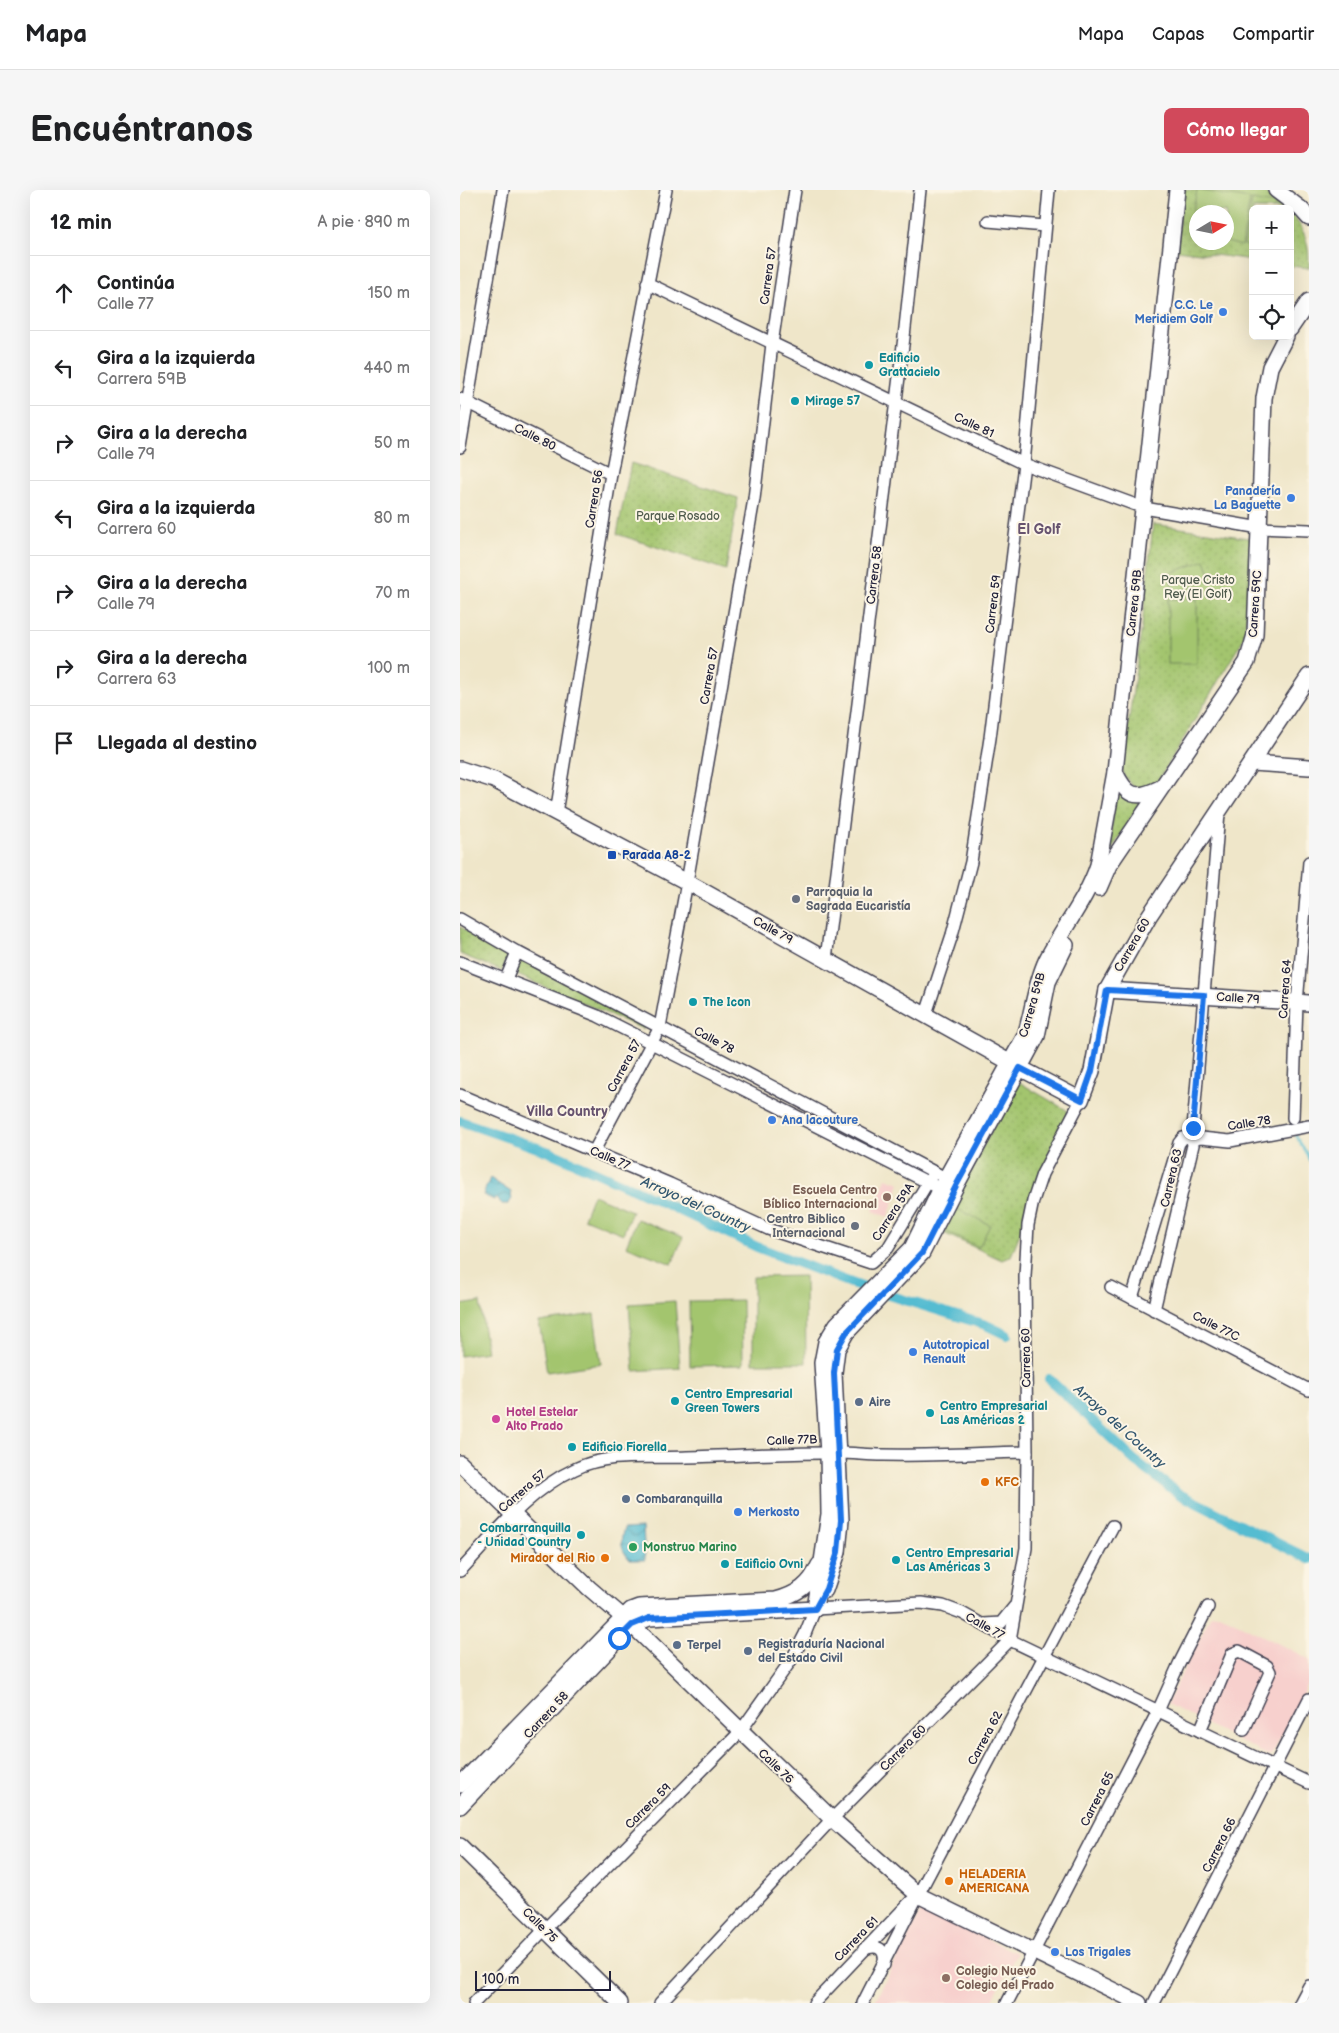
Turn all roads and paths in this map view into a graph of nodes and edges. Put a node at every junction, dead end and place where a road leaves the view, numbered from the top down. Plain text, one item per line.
1 (503, 190) edge
2 (666, 190) edge
3 (795, 190) edge
4 (920, 190) edge
5 (1049, 190) edge
6 (1177, 190) edge
7 (1276, 190) edge
8 (1309, 218) edge
9 (988, 221) dead end
10 (1045, 226) junction
11 (647, 283) junction
12 (1309, 302) edge
13 (1294, 323) edge
14 (1284, 340) edge
15 (772, 344) junction
16 (464, 401) edge
17 (896, 403) junction
18 (460, 446) edge
19 (1024, 464) junction
20 (611, 474) junction
21 (1144, 508) junction
22 (1260, 528) junction
23 (1309, 530) edge
24 (1309, 676) edge
25 (1252, 763) junction
26 (1309, 767) edge
27 (460, 769) edge
28 (1115, 772) junction
29 (1161, 788) junction
30 (1219, 811) junction
31 (556, 813) junction
32 (1309, 862) edge
33 (1109, 865) joint
34 (687, 882) junction
35 (460, 919) edge
36 (1065, 936) junction
37 (516, 952) junction
38 (826, 959) junction
39 (460, 962) edge
40 (506, 979) junction
41 (1107, 990) junction
42 (1204, 995) junction
43 (1303, 1003) edge
44 (926, 1014) junction
45 (660, 1027) junction
46 (652, 1042) junction
47 (1016, 1065) junction
48 (460, 1095) edge
49 (1082, 1100) junction
50 (1293, 1118) dead end
51 (1309, 1126) edge
52 (1193, 1128) dead end
53 (1192, 1140) junction
54 (594, 1150) junction
55 (943, 1183) junction
56 (871, 1264) joint
57 (1110, 1287) dead end
58 (1132, 1298) junction
59 (1154, 1310) junction
60 (1309, 1390) edge
61 (1027, 1452) junction
62 (833, 1453) junction
63 (460, 1464) edge
64 (561, 1476) joint
65 (514, 1515) junction
66 (1113, 1526) dead end
67 (824, 1555) junction
68 (460, 1571) edge
69 (1018, 1599) junction
70 (1208, 1607) dead end
71 (815, 1609) junction
72 (627, 1621) junction
73 (984, 1624) junction
74 (1010, 1640) junction
75 (1044, 1656) junction
76 (1309, 1699) edge
77 (542, 1710) junction
78 (1158, 1711) junction
79 (1244, 1730) dead end
80 (1200, 1731) junction
81 (740, 1732) junction
82 (1274, 1767) junction
83 (1309, 1783) edge
84 (460, 1785) edge
85 (460, 1806) edge
86 (832, 1819) junction
87 (460, 1846) edge
88 (918, 1895) junction
89 (544, 1930) junction
90 (864, 1949) junction
91 (1033, 1952) junction
92 (884, 1965) junction
93 (1309, 1986) edge
94 (474, 2003) edge
95 (620, 2003) edge
96 (660, 2003) edge
97 (814, 2003) edge
98 (863, 2003) edge
99 (1007, 2003) edge
100 (1139, 2003) edge
101 (1154, 2003) edge
102 (1300, 2003) edge

1 - 16 street
2 - 11 street, Carrera 56
3 - 15 street, Carrera 57
4 - 17 street, Carrera 58
5 - 10 street, Carrera 59
6 - 21 street, Carrera 59B
7 - 8 street
9 - 10 street
10 - 19 street, Carrera 59
11 - 15 street, Calle 81
11 - 20 street, Carrera 56
12 - 13 street
14 - 22 street, Carrera 59C
15 - 17 street, Calle 81
15 - 34 street, Carrera 57
16 - 18 street
16 - 20 street, Calle 80
17 - 19 street, Calle 81
17 - 38 street, Carrera 58
19 - 21 street, Calle 81
19 - 44 street, Carrera 59
20 - 31 street, Carrera 56
21 - 22 street, Calle 81
21 - 28 street, Carrera 59B
22 - 23 street, Calle 81
22 - 29 street, Carrera 59C
24 - 25 street, Carrera 60
25 - 26 street
25 - 30 street, Carrera 60
27 - 31 street, Calle 79
28 - 29 street
28 - 36 street, Carrera 59B
29 - 33 street, Carrera 59C
30 - 41 street, Carrera 60
30 - 42 street
31 - 34 street, Calle 79
32 - 43 street, Carrera 64
33 - 36 street, Carrera 59B
34 - 38 street, Calle 79
34 - 45 street, Carrera 57
35 - 37 street, Calle 78
36 - 47 street, Carrera 59B
37 - 40 street
37 - 45 street, Calle 78
38 - 44 street, Calle 79
39 - 40 street
40 - 46 street
41 - 42 street, Calle 79
41 - 49 street, Carrera 60
42 - 43 street, Calle 79
42 - 52 street
43 - 50 street, Carrera 64
44 - 47 street, Calle 79
45 - 46 street, Carrera 57
45 - 55 street, Calle 78
46 - 54 street, Carrera 57
46 - 55 street
47 - 49 street, Calle 79
47 - 55 street, Carrera 59B
48 - 54 street, Calle 77
49 - 61 street, Carrera 60
51 - 53 street, Calle 78
53 - 58 street, Carrera 63
53 - 59 street, Carrera 63
54 - 56 street, Calle 77
55 - 56 street, Carrera 59A
55 - 62 street, Carrera 59B
57 - 58 street, Calle 77C
58 - 59 street, Calle 77C
59 - 60 street, Calle 77C
61 - 62 street, Calle 77B
61 - 69 street, Carrera 60
62 - 64 street, Calle 77B
62 - 67 street, Carrera 59B
62 - 71 street, Carrera 59B
63 - 65 street, Calle 76
64 - 65 street, Carrera 57
65 - 68 street, Carrera 57
65 - 72 street, Calle 76
66 - 75 street, Carrera 62
67 - 71 street, Carrera 59B
67 - 72 street
69 - 73 street
69 - 74 street, Carrera 60
70 - 78 street, Carrera 65
71 - 72 street, Calle 77
71 - 73 street, Calle 77
71 - 81 street, Carrera 59
72 - 77 street, Carrera 58
72 - 81 street, Calle 76
73 - 74 street, Calle 77
74 - 75 street, Calle 77
74 - 86 street, Carrera 60
75 - 78 street, Calle 77
75 - 88 street, Carrera 62
76 - 82 street, Carrera 66
77 - 84 street, Carrera 58
77 - 85 street, Carrera 58
78 - 80 street, Calle 77
78 - 91 street, Carrera 65
79 - 80 street
80 - 82 street, Calle 77
81 - 86 street, Calle 76
81 - 89 street, Carrera 59
82 - 83 street, Calle 77
82 - 101 street, Carrera 66
86 - 88 street, Calle 76
86 - 96 street, Carrera 60
87 - 89 street, Calle 75
88 - 90 street, Carrera 61
88 - 91 street, Calle 76
88 - 92 street, Carrera 62
89 - 94 street, Carrera 59
89 - 95 street, Calle 75
90 - 92 street
90 - 97 street, Carrera 61
91 - 99 street, Carrera 65
91 - 100 street, Calle 76
92 - 98 street, Carrera 62
93 - 102 street

